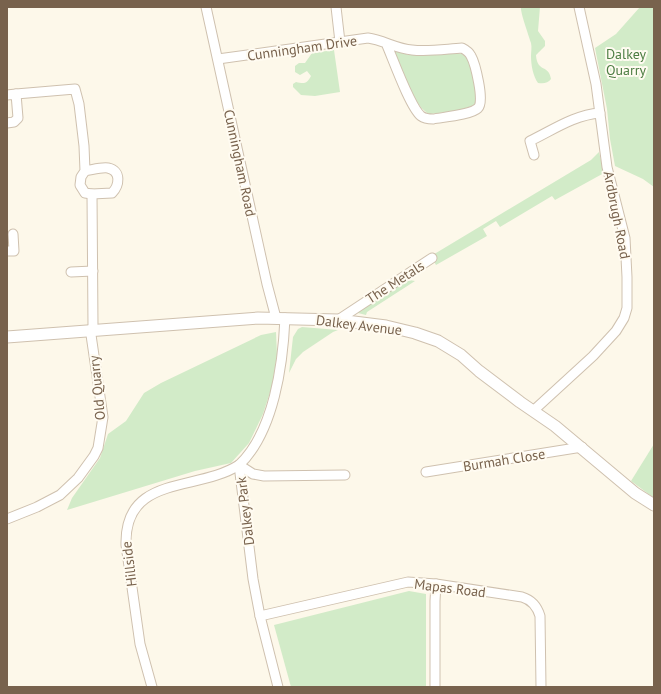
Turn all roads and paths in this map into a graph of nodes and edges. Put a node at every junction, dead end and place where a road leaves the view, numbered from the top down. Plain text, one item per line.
1 (206, 7) edge
2 (336, 7) edge
3 (579, 7) edge
4 (340, 42) junction
5 (386, 43) junction
6 (218, 60) junction
7 (12, 94) edge
8 (600, 113) junction
9 (7, 123) edge
10 (534, 155) dead end
11 (85, 170) junction
12 (92, 194) junction
13 (13, 234) dead end
14 (7, 252) edge
15 (432, 258) dead end
16 (93, 271) junction
17 (71, 272) dead end
18 (280, 318) junction
19 (338, 320) junction
20 (92, 330) junction
21 (7, 337) edge
22 (533, 411) junction
23 (582, 447) junction
24 (239, 465) junction
25 (426, 472) dead end
26 (345, 474) dead end
27 (654, 505) edge
28 (7, 519) edge
29 (436, 584) junction
30 (260, 616) junction
31 (152, 687) edge
32 (278, 687) edge
33 (435, 687) edge
34 (541, 687) edge

1 - 6 street, Cunningham Road
2 - 4 street
3 - 8 street, Ardbrugh Road
4 - 5 street, Cunningham Drive
4 - 6 street, Cunningham Drive
5 - 5 street, Cunningham Drive
6 - 18 street, Cunningham Road
7 - 9 street
7 - 11 street
8 - 10 street
8 - 22 street, Ardbrugh Road
11 - 12 street
11 - 12 street
12 - 16 street, Old Quarry
13 - 14 street
15 - 19 street, The Metals
16 - 17 street
16 - 20 street, Old Quarry
18 - 19 street, Dalkey Avenue
18 - 20 street, Dalkey Avenue
18 - 24 street, Dalkey Park
19 - 22 street, Dalkey Avenue
20 - 21 street, Dalkey Avenue
20 - 28 street, Old Quarry
22 - 23 street, Dalkey Avenue
23 - 25 street, Burmah Close
23 - 27 street, Dalkey Avenue
24 - 26 street
24 - 30 street, Dalkey Park
24 - 31 street, Hillside
29 - 30 street, Mapas Road
29 - 33 street
29 - 34 street, Mapas Road
30 - 32 street, Dalkey Park

